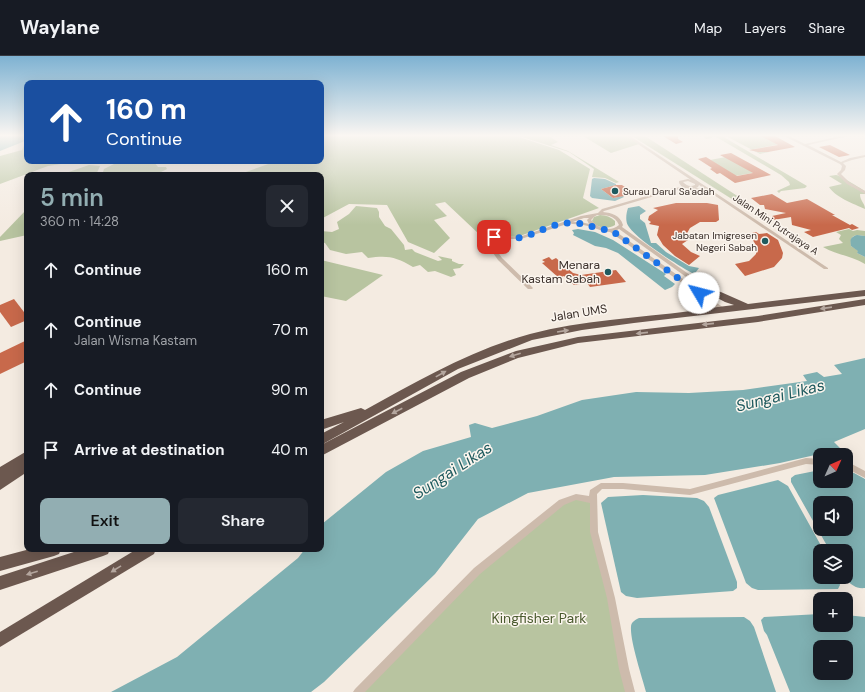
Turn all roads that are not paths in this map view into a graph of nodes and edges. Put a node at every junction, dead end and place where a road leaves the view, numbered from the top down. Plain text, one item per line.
1 (673, 166) edge
2 (844, 166) edge
3 (678, 169) junction
4 (681, 182) junction
5 (696, 182) junction
6 (690, 188) junction
7 (675, 189) junction
8 (865, 193) edge
9 (717, 195) junction
10 (630, 203) junction
11 (599, 214) junction
12 (592, 216) junction
13 (620, 221) junction
14 (567, 223) junction
15 (595, 227) junction
16 (619, 227) junction
17 (611, 230) junction
18 (502, 238) junction
19 (520, 238) junction
20 (508, 245) junction
21 (503, 249) junction
22 (494, 250) junction
23 (500, 259) junction
24 (826, 268) dead end
25 (530, 288) dead end
26 (702, 291) junction
27 (865, 293) edge
28 (865, 302) edge
29 (753, 307) junction
30 (722, 309) junction
31 (806, 311) junction
32 (695, 312) junction
33 (388, 402) junction
34 (324, 424) edge
35 (324, 438) edge
36 (324, 450) edge
37 (24, 458) edge
38 (813, 462) edge
39 (24, 467) edge
40 (853, 468) edge
41 (0, 473) edge
42 (865, 475) edge
43 (0, 485) edge
44 (592, 500) junction
45 (31, 552) edge
46 (43, 552) edge
47 (94, 552) edge
48 (144, 552) edge
49 (3, 563) edge
50 (0, 583) edge
51 (0, 640) edge
52 (358, 692) edge
53 (630, 692) edge

1 - 3 street
2 - 8 street
3 - 4 street
3 - 5 street
4 - 5 street
4 - 6 street
4 - 7 street
5 - 6 street
5 - 9 street
6 - 7 street
6 - 9 street
7 - 10 street
9 - 24 street, Jalan Mini Putrajaya A
10 - 11 street
10 - 13 street
11 - 12 street
11 - 13 street
12 - 14 street
12 - 15 street
13 - 16 street
14 - 15 street
14 - 19 street
15 - 17 street
16 - 17 street
16 - 26 street
17 - 26 street
18 - 19 street
18 - 20 street
18 - 22 street
19 - 20 street
20 - 21 street
21 - 22 street
21 - 23 street
22 - 23 street
23 - 25 street
26 - 29 highway
26 - 30 street
26 - 32 highway
27 - 29 highway, Jalan UMS
28 -> 31 highway
29 - 30 highway, Jalan UMS
30 - 31 highway
30 - 32 highway, Jalan UMS
31 -> 36 highway
33 -> 32 highway, Jalan UMS
33 - 34 highway
33 - 35 highway, Jalan UMS
37 - 41 highway
38 - 44 street
39 - 43 highway
40 - 42 street
44 - 52 street
44 - 53 street
45 - 49 highway
46 - 49 highway
47 -> 50 highway
48 -> 51 highway

